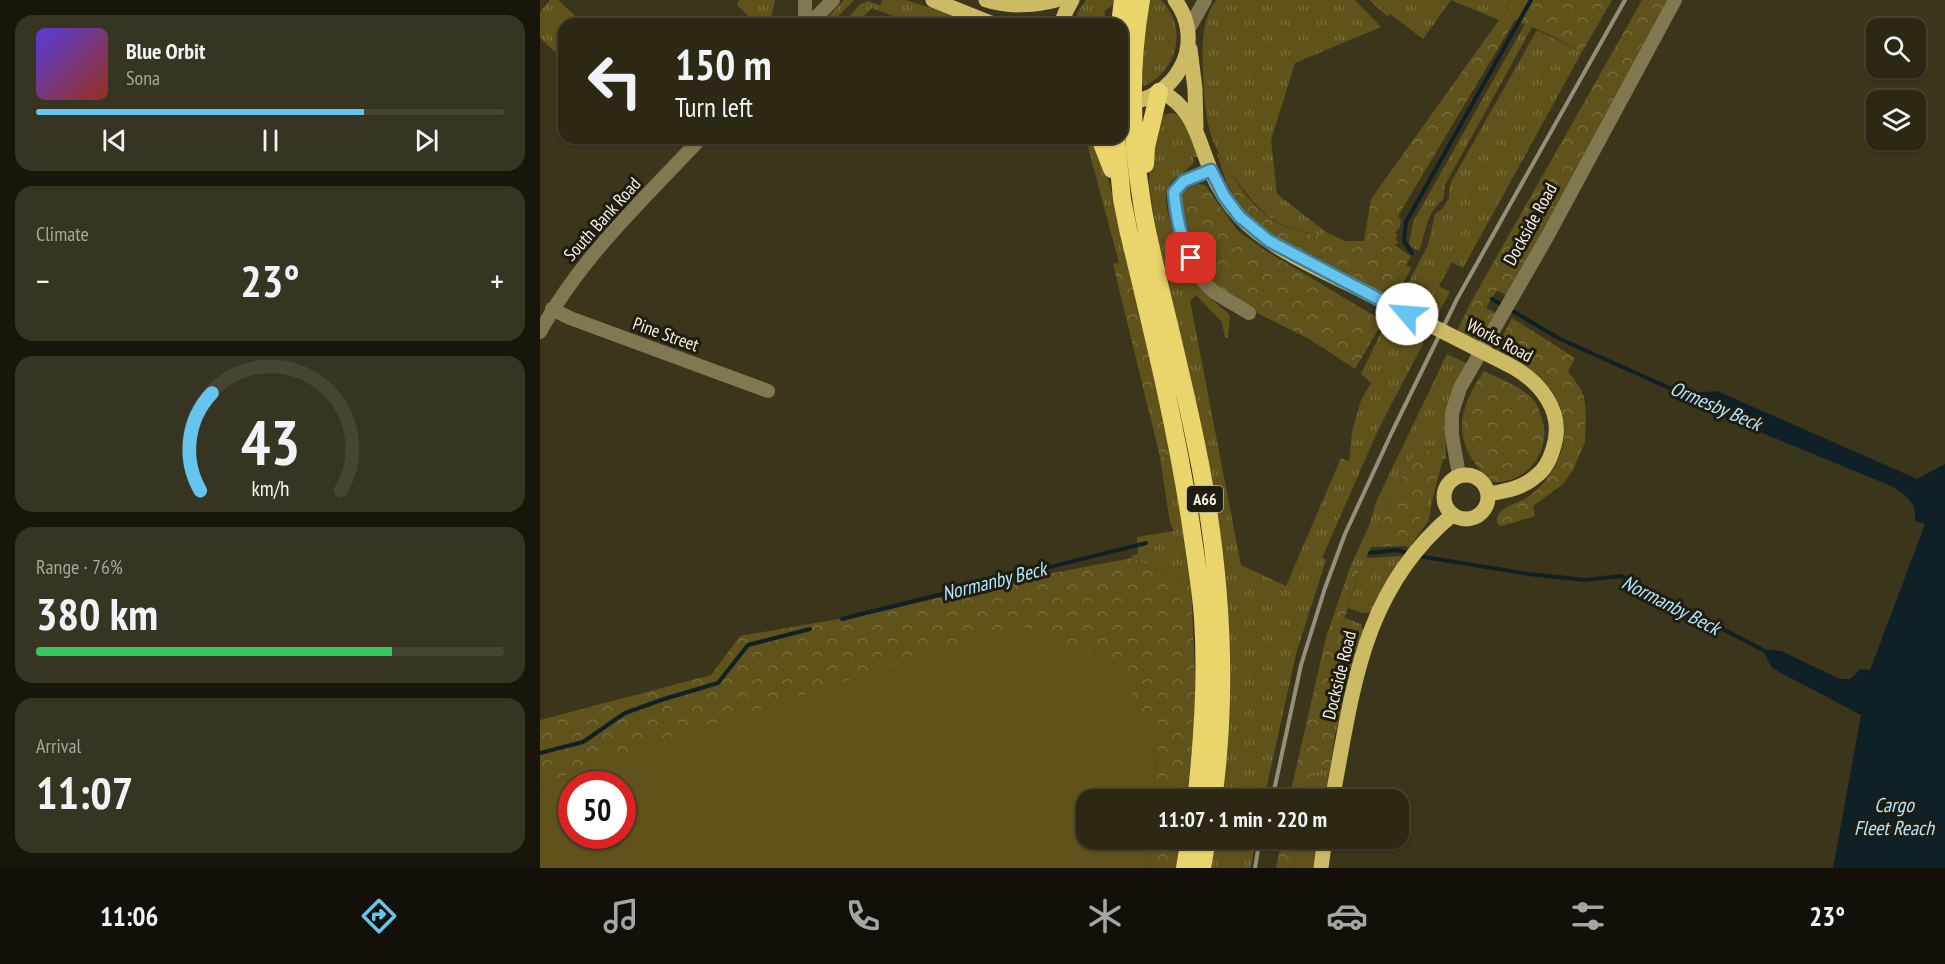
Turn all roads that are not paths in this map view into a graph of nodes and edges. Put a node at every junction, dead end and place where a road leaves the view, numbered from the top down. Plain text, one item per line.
1 (805, 0) edge
2 (833, 0) edge
3 (933, 0) edge
4 (986, 0) edge
5 (1056, 0) edge
6 (1072, 0) edge
7 (1123, 0) edge
8 (1141, 0) edge
9 (1176, 0) edge
10 (1204, 0) edge
11 (1675, 0) edge
12 (806, 18) edge
13 (814, 18) edge
14 (978, 18) edge
15 (1063, 18) edge
16 (1121, 18) edge
17 (1188, 34) junction
18 (1160, 92) junction
19 (1128, 96) edge
20 (1128, 102) edge
21 (1128, 106) edge
22 (1196, 128) junction
23 (695, 144) edge
24 (1103, 144) edge
25 (1117, 144) edge
26 (1211, 170) junction
27 (1122, 199) junction
28 (1142, 204) junction
29 (552, 309) junction
30 (1249, 313) dead end
31 (540, 332) edge
32 (768, 391) dead end
33 (1459, 475) junction
34 (1489, 494) junction
35 (1452, 515) junction
36 (1197, 789) edge
37 (1214, 789) edge
38 (1334, 789) edge
39 (1188, 849) edge
40 (1205, 849) edge
41 (1324, 849) edge
42 (1185, 868) edge
43 (1202, 868) edge
44 (1321, 868) edge

1 - 12 street
2 - 13 street
3 - 14 main road
4 - 5 main road
6 - 15 main road
7 - 16 highway
8 - 19 highway, A66
9 - 17 main road, Works Road
10 - 17 street
11 - 33 street, Dockside Road
17 - 18 main road
17 - 22 main road, Works Road
18 - 20 main road
18 - 22 main road, Works Road
18 - 28 highway, A66
21 - 28 highway, A66
22 - 26 main road, Works Road
23 - 29 street, South Bank Road
24 - 27 highway, A66
25 - 27 highway, A66
26 - 30 street
26 - 34 main road, Works Road, bridge
27 - 36 highway, A66
28 - 37 highway, A66
29 - 31 street, South Bank Road
29 - 32 street, Pine Street
33 - 34 main road
33 - 35 main road
34 - 35 main road
35 - 38 main road, Dockside Road
39 - 42 highway
40 - 43 highway
41 - 44 main road

